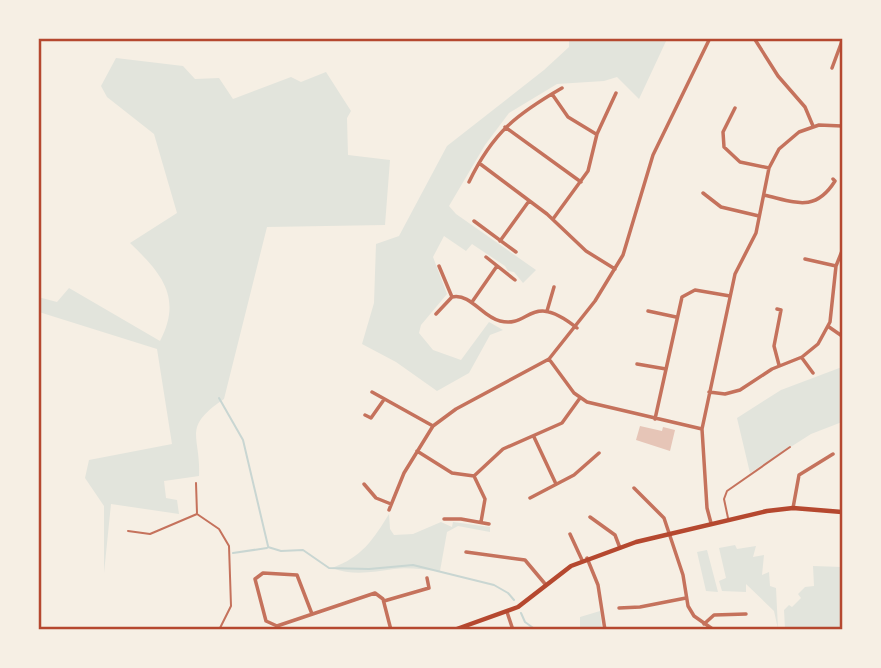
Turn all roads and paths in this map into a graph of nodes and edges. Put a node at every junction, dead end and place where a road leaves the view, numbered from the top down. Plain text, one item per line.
1 (710, 38) edge
2 (721, 38) edge
3 (736, 38) edge
4 (754, 38) edge
5 (842, 41) edge
6 (832, 68) dead end
7 (562, 88) dead end
8 (616, 93) dead end
9 (552, 94) junction
10 (735, 108) dead end
11 (814, 126) junction
12 (842, 126) edge
13 (505, 127) junction
14 (597, 134) junction
15 (479, 163) junction
16 (769, 168) junction
17 (833, 179) dead end
18 (581, 181) junction
19 (469, 182) dead end
20 (702, 193) dead end
21 (764, 195) junction
22 (529, 201) junction
23 (759, 216) junction
24 (553, 219) junction
25 (474, 221) dead end
26 (500, 241) junction
27 (842, 251) edge
28 (516, 252) dead end
29 (486, 257) dead end
30 (805, 259) dead end
31 (439, 266) dead end
32 (497, 266) junction
33 (836, 266) junction
34 (615, 269) junction
35 (515, 279) dead end
36 (554, 287) dead end
37 (833, 287) junction
38 (842, 288) edge
39 (730, 296) junction
40 (452, 297) junction
41 (472, 302) junction
42 (777, 309) dead end
43 (547, 311) junction
44 (648, 311) dead end
45 (436, 314) dead end
46 (676, 317) junction
47 (829, 327) junction
48 (577, 328) junction
49 (842, 336) edge
50 (802, 357) junction
51 (550, 359) junction
52 (637, 363) dead end
53 (780, 365) junction
54 (666, 369) junction
55 (813, 373) dead end
56 (372, 392) dead end
57 (709, 392) junction
58 (580, 398) junction
59 (383, 401) junction
60 (365, 415) dead end
61 (656, 419) junction
62 (433, 426) junction
63 (702, 429) junction
64 (534, 437) junction
65 (790, 447) dead end
66 (417, 451) junction
67 (599, 453) dead end
68 (834, 454) dead end
69 (474, 476) junction
70 (196, 483) dead end
71 (364, 484) dead end
72 (556, 484) junction
73 (634, 488) dead end
74 (530, 498) dead end
75 (391, 504) junction
76 (793, 509) junction
77 (389, 510) dead end
78 (842, 512) edge
79 (197, 514) junction
80 (590, 517) dead end
81 (600, 517) dead end
82 (444, 519) dead end
83 (728, 519) junction
84 (481, 522) junction
85 (596, 522) junction
86 (711, 523) junction
87 (489, 524) dead end
88 (128, 531) dead end
89 (670, 532) junction
90 (570, 534) dead end
91 (620, 548) junction
92 (466, 552) dead end
93 (584, 559) junction
94 (426, 578) dead end
95 (546, 585) junction
96 (686, 598) junction
97 (384, 601) junction
98 (619, 608) dead end
99 (507, 612) junction
100 (312, 614) junction
101 (746, 614) dead end
102 (704, 624) junction
103 (219, 629) edge
104 (391, 629) edge
105 (454, 629) edge
106 (513, 629) edge
107 (605, 629) edge
108 (713, 629) edge

1 - 34 street
2 - 3 street
4 - 11 street
5 - 6 street
7 - 9 street
8 - 14 street
9 - 13 street
9 - 14 street
10 - 16 street
11 - 12 street
11 - 16 street
13 - 15 street
13 - 18 street
14 - 18 street
15 - 19 street
15 - 22 street
16 - 21 street
17 - 21 street
18 - 24 street
20 - 23 street
21 - 23 street
22 - 24 street
22 - 26 street
23 - 39 street
24 - 34 street
25 - 26 street
26 - 28 street
27 - 33 street
29 - 32 street
30 - 33 street
31 - 40 street
32 - 35 street
32 - 41 street
33 - 37 street
34 - 48 street
36 - 43 street
37 - 38 street
37 - 47 street
39 - 46 street
39 - 57 street
40 - 41 street
40 - 45 street
41 - 43 street
42 - 53 street
43 - 48 street
44 - 46 street
46 - 54 street
47 - 49 street
47 - 50 street
48 - 51 street
50 - 53 street
50 - 55 street
51 - 58 street
51 - 62 street
52 - 54 street
53 - 57 street
54 - 61 street
56 - 59 street
57 - 63 street
58 - 61 street
58 - 64 street
59 - 60 street
59 - 62 street
61 - 63 street
62 - 66 street
63 - 86 street
64 - 69 street
64 - 72 street
65 - 83 lane
66 - 69 street
66 - 75 street
67 - 72 street
68 - 76 street
69 - 84 street
70 - 79 lane
71 - 75 street
72 - 74 street
73 - 89 street
75 - 77 street
76 - 78 main road
76 - 83 main road
79 - 88 lane
79 - 103 lane
80 - 85 street
81 - 85 street
82 - 84 street
83 - 86 main road
84 - 87 street
85 - 91 street
86 - 89 main road
89 - 91 main road
89 - 96 street
90 - 93 street
91 - 93 main road
92 - 95 street
93 - 95 main road
93 - 107 street
94 - 97 street
95 - 99 main road
96 - 98 street
96 - 102 street
97 - 100 street
97 - 104 street
99 - 105 main road
99 - 106 street
100 - 100 street
101 - 102 street
102 - 108 street

